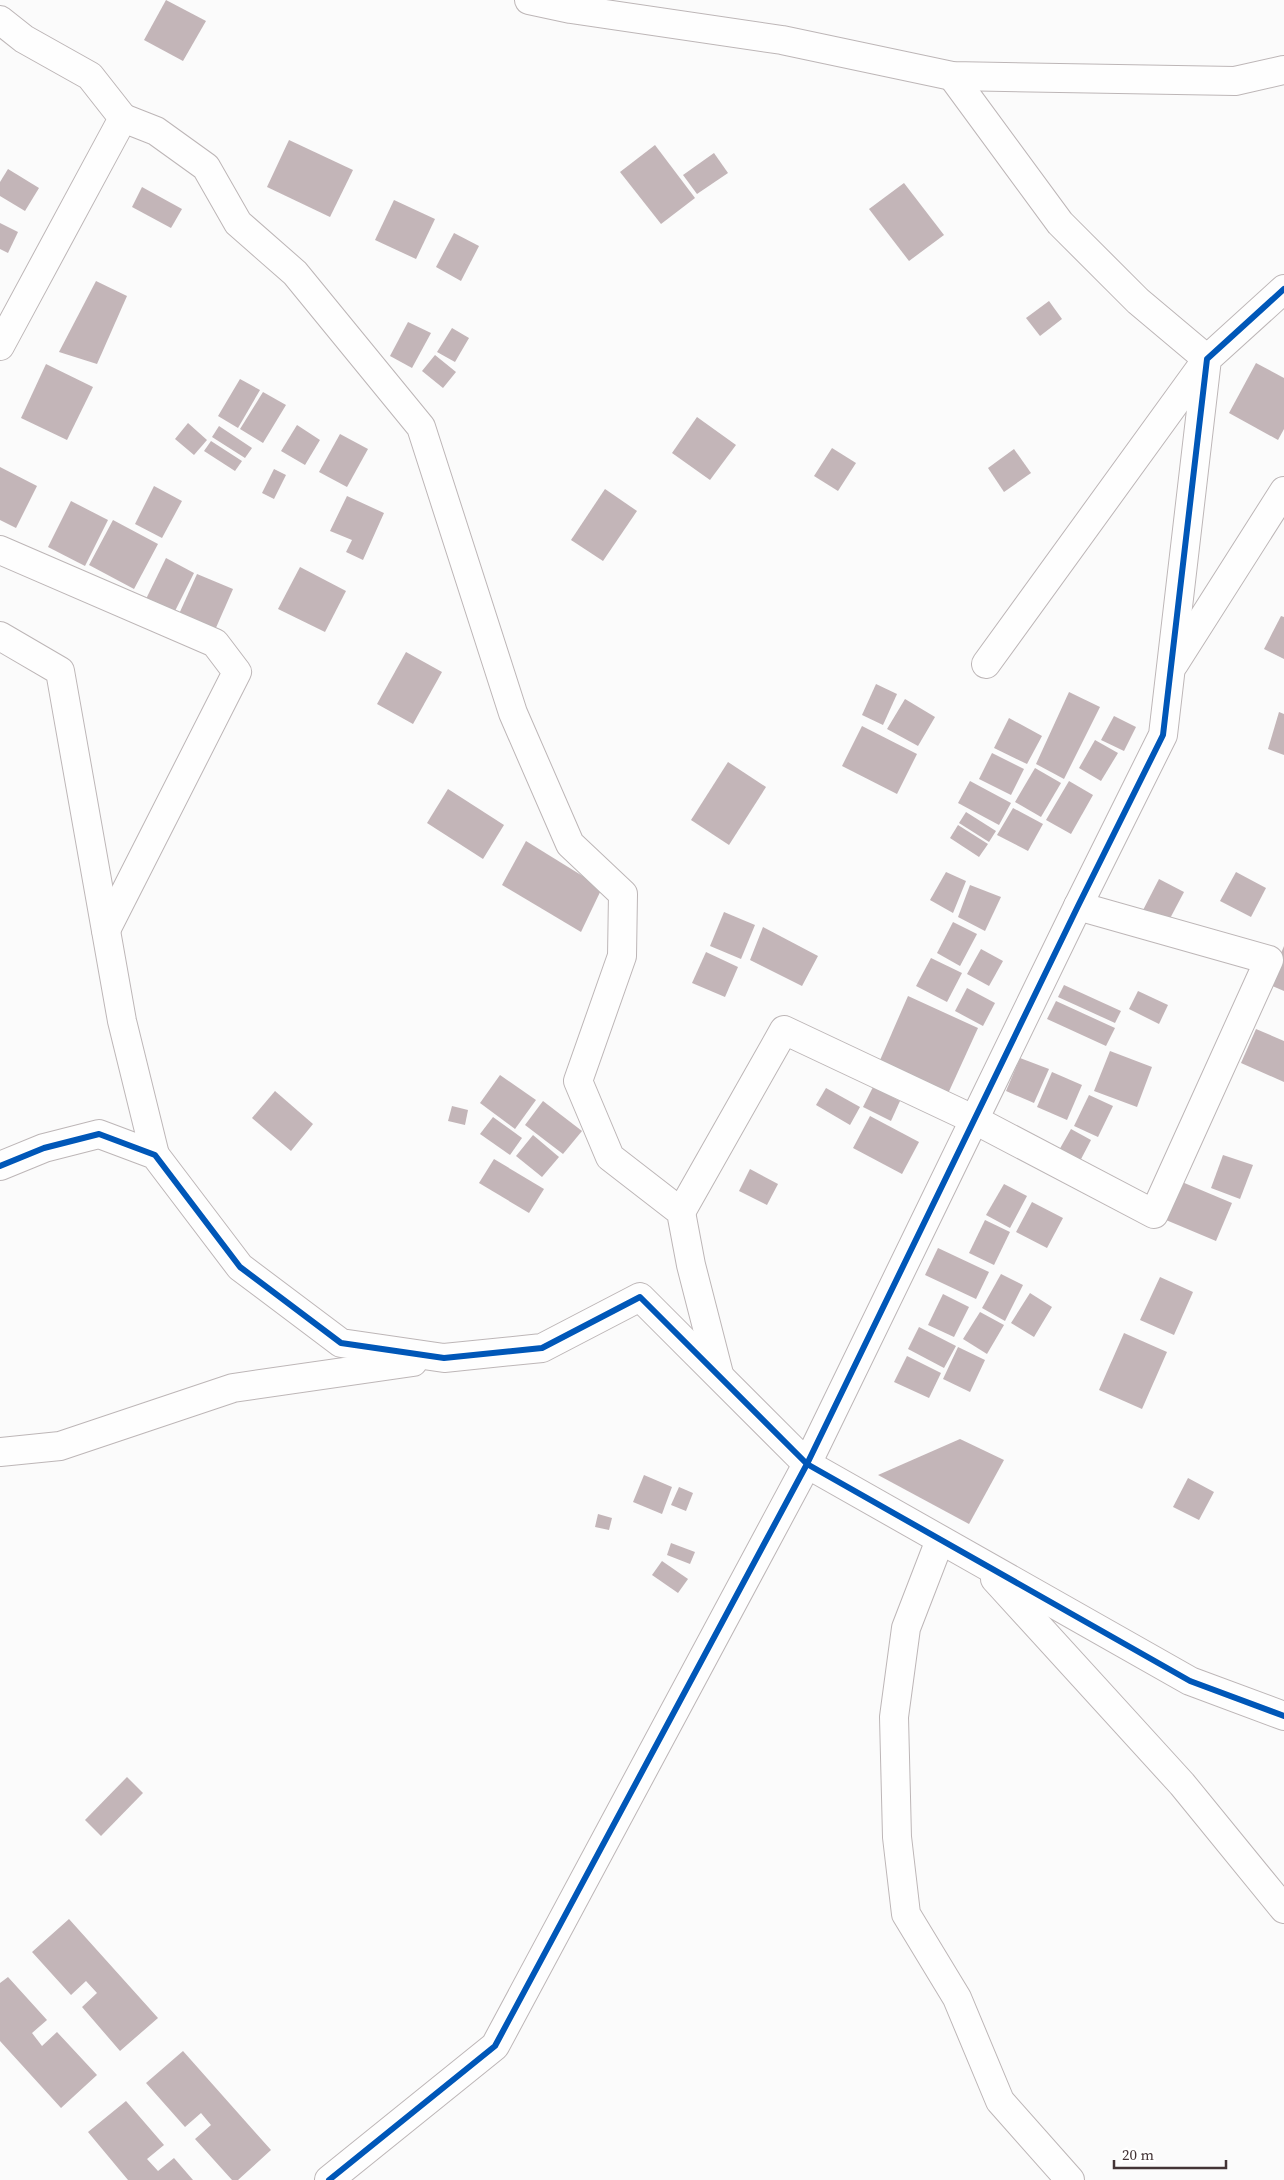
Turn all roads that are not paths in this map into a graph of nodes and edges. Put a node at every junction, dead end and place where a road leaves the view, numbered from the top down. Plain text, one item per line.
1 (529, 0) edge
2 (0, 20) edge
3 (1284, 70) edge
4 (952, 76) junction
5 (123, 118) junction
6 (1284, 289) edge
7 (0, 346) edge
8 (1207, 359) junction
9 (1284, 491) edge
10 (0, 550) edge
11 (0, 636) edge
12 (986, 664) dead end
13 (1170, 670) junction
14 (1078, 906) junction
15 (106, 930) junction
16 (975, 1120) junction
17 (155, 1155) junction
18 (0, 1166) edge
19 (681, 1212) junction
20 (444, 1358) junction
21 (719, 1374) junction
22 (0, 1452) edge
23 (807, 1464) junction
24 (940, 1540) junction
25 (978, 1561) junction
26 (1284, 1716) edge
27 (1284, 1909) edge
28 (329, 2180) edge
29 (1070, 2180) edge

1 - 4 street
2 - 5 street
3 - 4 street
4 - 8 street
5 - 7 street
5 - 19 street
6 - 8 street
8 - 12 street
8 - 13 street
9 - 13 street
10 - 15 street
11 - 15 street
13 - 14 street
14 - 16 street
14 - 16 street
15 - 17 street
16 - 19 street
16 - 23 street
17 - 18 street
17 - 20 street
19 - 21 street
20 - 21 street
20 - 22 street
21 - 23 street
23 - 24 street
23 - 28 street
24 - 25 street
24 - 29 street
25 - 26 street
25 - 27 street

